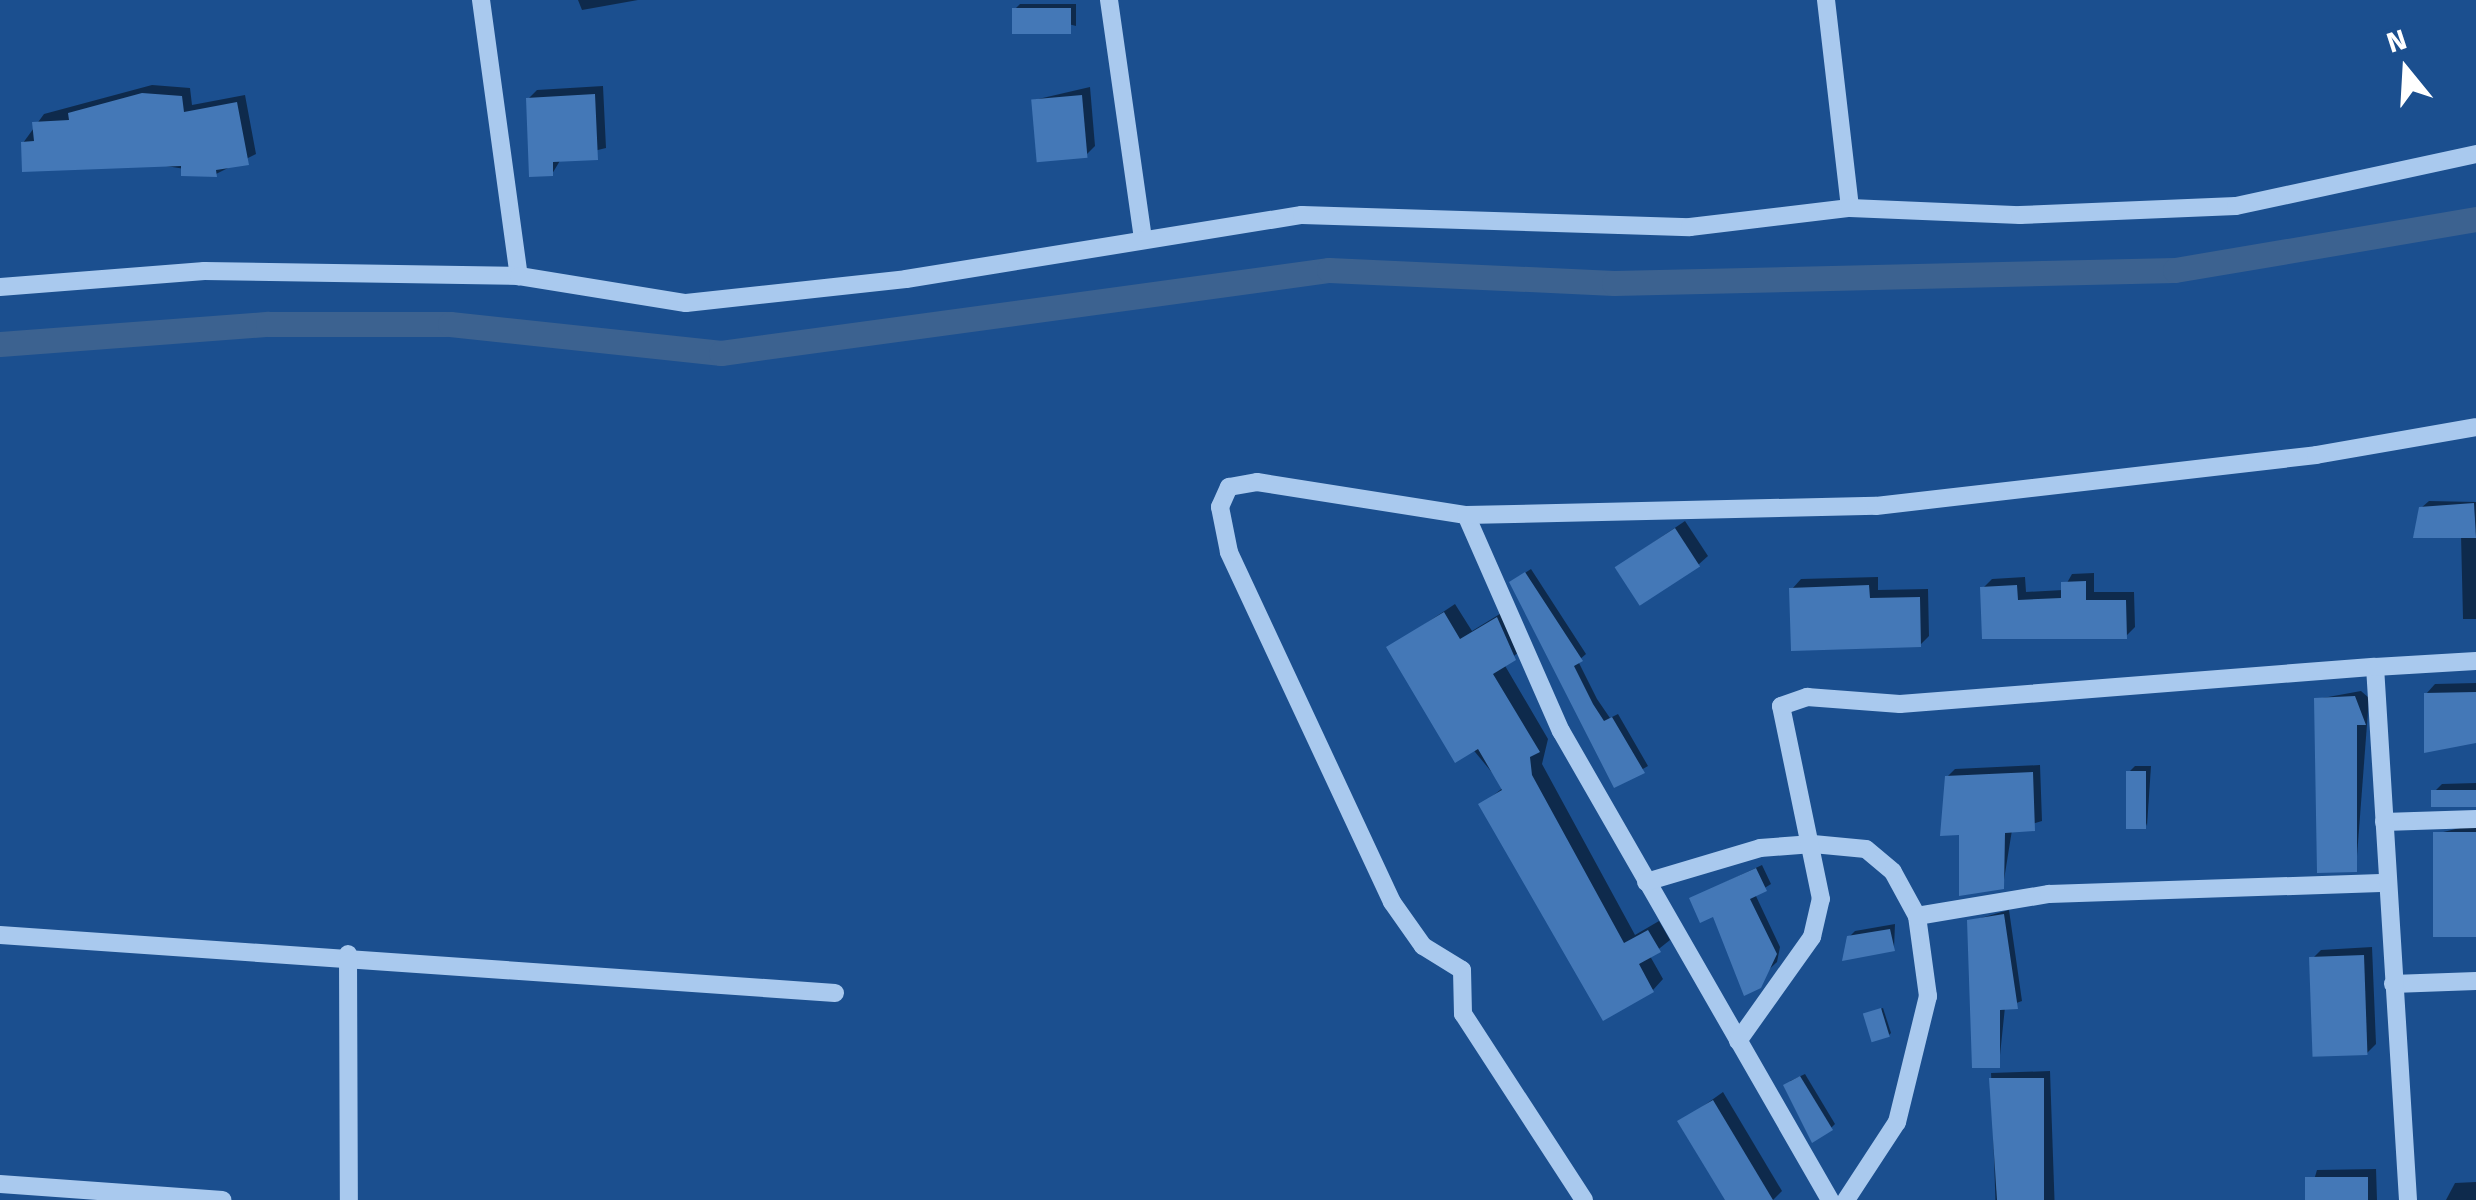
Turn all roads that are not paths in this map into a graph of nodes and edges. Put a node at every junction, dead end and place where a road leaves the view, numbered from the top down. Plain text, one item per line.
1 (480, 0) edge
2 (1108, 0) edge
3 (1826, 0) edge
4 (2476, 154) edge
5 (1850, 208) junction
6 (1143, 239) junction
7 (519, 276) junction
8 (0, 287) edge
9 (2476, 427) edge
10 (1466, 515) junction
11 (2476, 662) edge
12 (2375, 667) junction
13 (2476, 819) edge
14 (2384, 822) junction
15 (1813, 844) junction
16 (1646, 882) junction
17 (2388, 882) junction
18 (1916, 916) junction
19 (0, 934) edge
20 (348, 954) junction
21 (2476, 981) edge
22 (2392, 984) junction
23 (836, 994) dead end
24 (1738, 1041) junction
25 (0, 1184) edge
26 (222, 1200) edge
27 (349, 1200) edge
28 (1584, 1200) edge
29 (1830, 1200) edge
30 (1846, 1200) edge
31 (2408, 1200) edge

1 - 7 street
2 - 6 street
3 - 5 street
4 - 5 street
5 - 6 street
6 - 7 street
7 - 8 street
9 - 10 street
10 - 16 street
10 - 28 street
11 - 12 street
12 - 14 street
12 - 15 street
13 - 14 street
14 - 17 street
15 - 16 street
15 - 18 street
15 - 24 street
16 - 24 street
17 - 18 street
17 - 22 street
18 - 30 street
19 - 20 street
20 - 23 street
20 - 27 street
21 - 22 street
22 - 31 street
24 - 29 street
25 - 26 street

